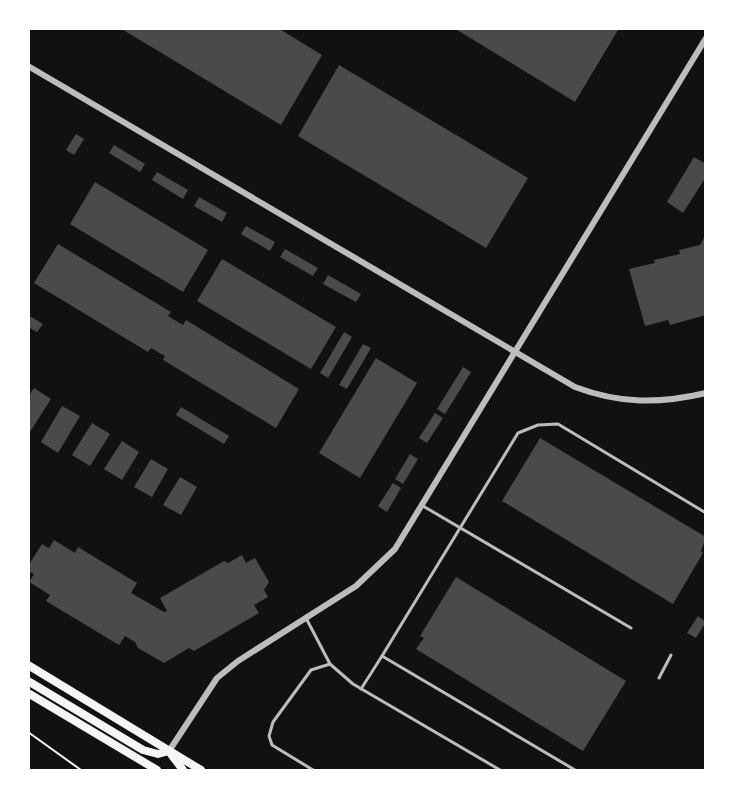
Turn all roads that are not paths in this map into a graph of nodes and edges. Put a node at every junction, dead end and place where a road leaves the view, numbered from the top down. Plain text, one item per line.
1 (705, 38) edge
2 (28, 66) edge
3 (516, 353) junction
4 (705, 393) edge
5 (422, 506) junction
6 (705, 513) edge
7 (459, 528) junction
8 (306, 618) junction
9 (631, 628) dead end
10 (671, 655) dead end
11 (382, 656) junction
12 (330, 664) junction
13 (28, 665) edge
14 (659, 678) dead end
15 (28, 681) edge
16 (361, 689) junction
17 (28, 693) edge
18 (169, 751) junction
19 (157, 771) edge
20 (183, 771) edge
21 (201, 771) edge
22 (313, 771) edge
23 (500, 771) edge
24 (575, 771) edge

1 - 3 street
2 - 3 street
3 - 4 street
3 - 5 street
5 - 7 lane
5 - 8 street
6 - 7 lane
7 - 9 lane
7 - 11 lane
8 - 12 lane
8 - 18 street
10 - 14 lane
11 - 16 lane
11 - 24 lane
12 - 16 lane
12 - 22 lane
13 - 18 main road
15 - 18 main road
16 - 23 lane
17 - 19 main road
18 - 20 main road
18 - 21 main road

